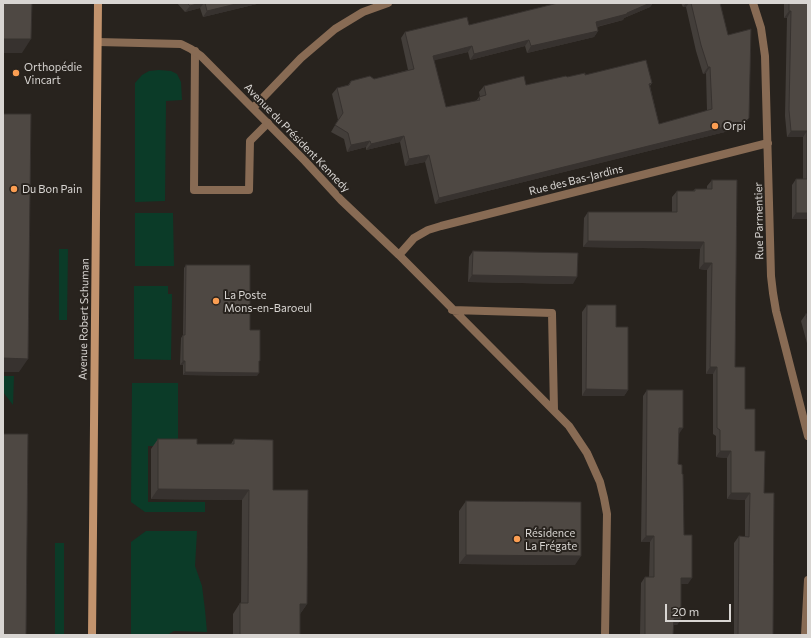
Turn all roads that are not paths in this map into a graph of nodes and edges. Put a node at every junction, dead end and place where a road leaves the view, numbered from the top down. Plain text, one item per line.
1 (98, 3) edge
2 (388, 3) edge
3 (753, 3) edge
4 (98, 42) junction
5 (195, 51) junction
6 (253, 108) junction
7 (268, 123) junction
8 (768, 143) junction
9 (399, 255) junction
10 (452, 310) junction
11 (554, 410) junction
12 (808, 436) edge
13 (808, 580) edge
14 (92, 635) edge
15 (605, 635) edge
16 (805, 635) edge

1 - 4 main road, Avenue Robert Schuman
2 - 6 street
3 - 8 street, Rue Parmentier
4 - 5 street, Avenue du Président Kennedy
4 - 14 main road, Avenue Robert Schuman
5 - 6 street, Avenue du Président Kennedy
5 - 7 street
6 - 7 street, Avenue du Président Kennedy
7 - 9 street, Avenue du Président Kennedy
8 - 9 street, Rue des Bas-Jardins
8 - 12 street, Rue Parmentier
9 - 10 street, Avenue du Président Kennedy
10 - 11 street, Avenue du Président Kennedy
10 - 11 street
11 - 15 street, Avenue du Président Kennedy
13 - 16 street

